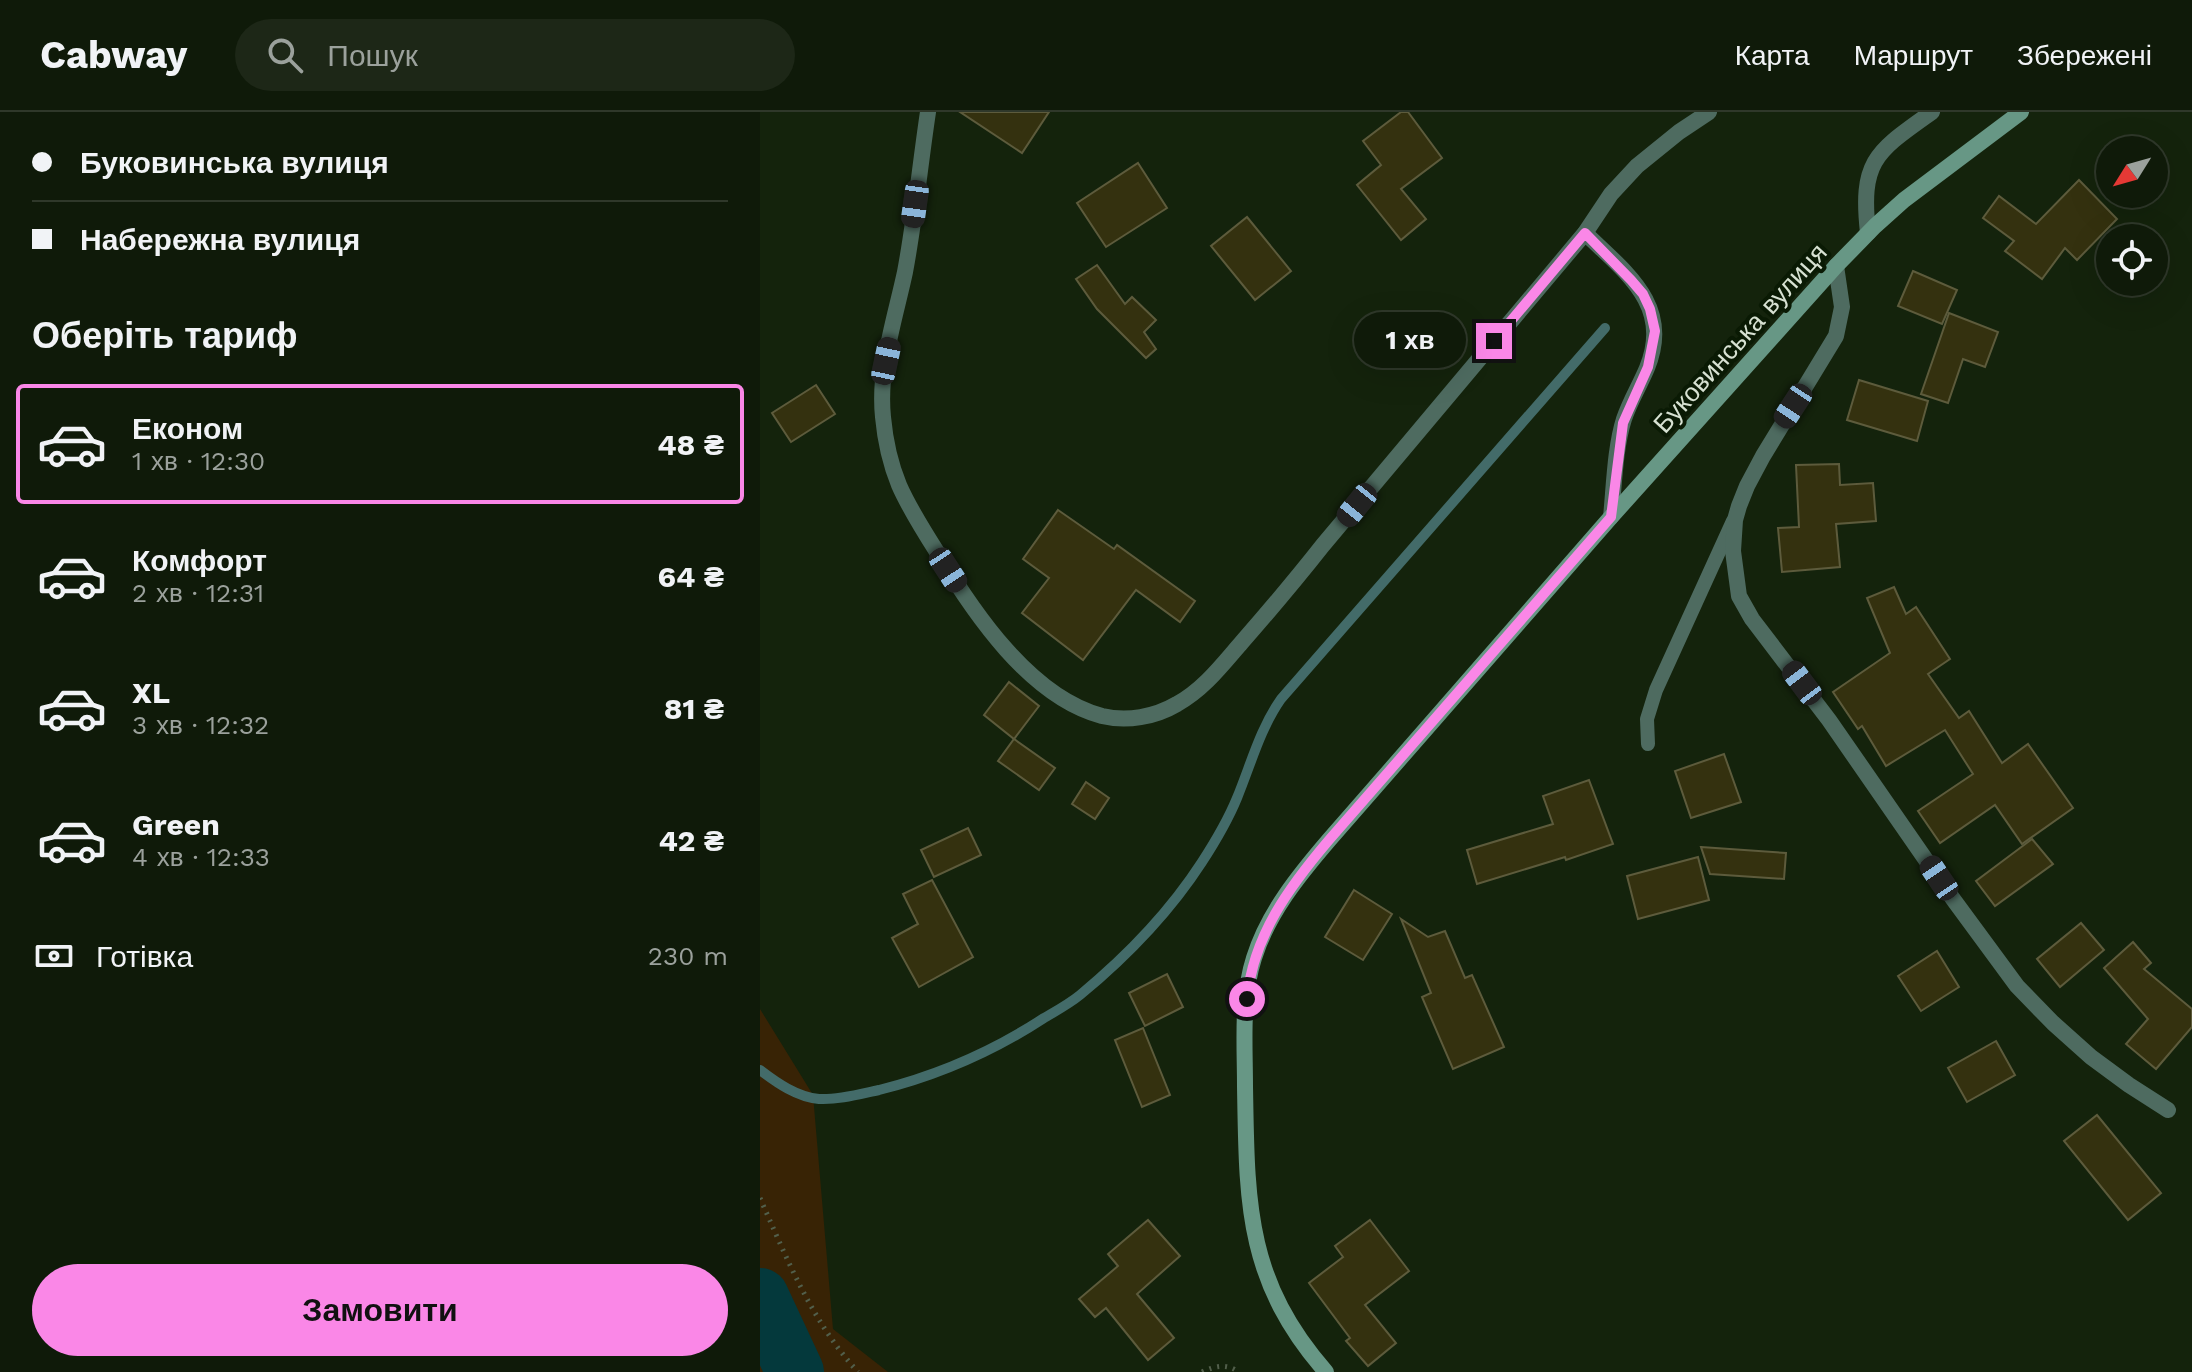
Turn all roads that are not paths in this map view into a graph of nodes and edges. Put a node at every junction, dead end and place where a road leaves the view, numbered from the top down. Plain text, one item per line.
1 (928, 112) edge
2 (1709, 112) edge
3 (1932, 112) edge
4 (2021, 112) edge
5 (1585, 233) junction
6 (1868, 233) junction
7 (1836, 266) junction
8 (1739, 506) junction
9 (1611, 517) junction
10 (1648, 744) dead end
11 (2168, 1110) dead end
12 (1326, 1372) edge

1 - 5 street
2 - 5 street
3 - 6 street
4 - 6 street, Буковинська вулиця
5 - 9 street
6 - 7 street, Буковинська вулиця
7 - 8 street
7 - 9 street, Буковинська вулиця
8 - 10 lane
8 - 11 street
9 - 12 street, Буковинська вулиця

